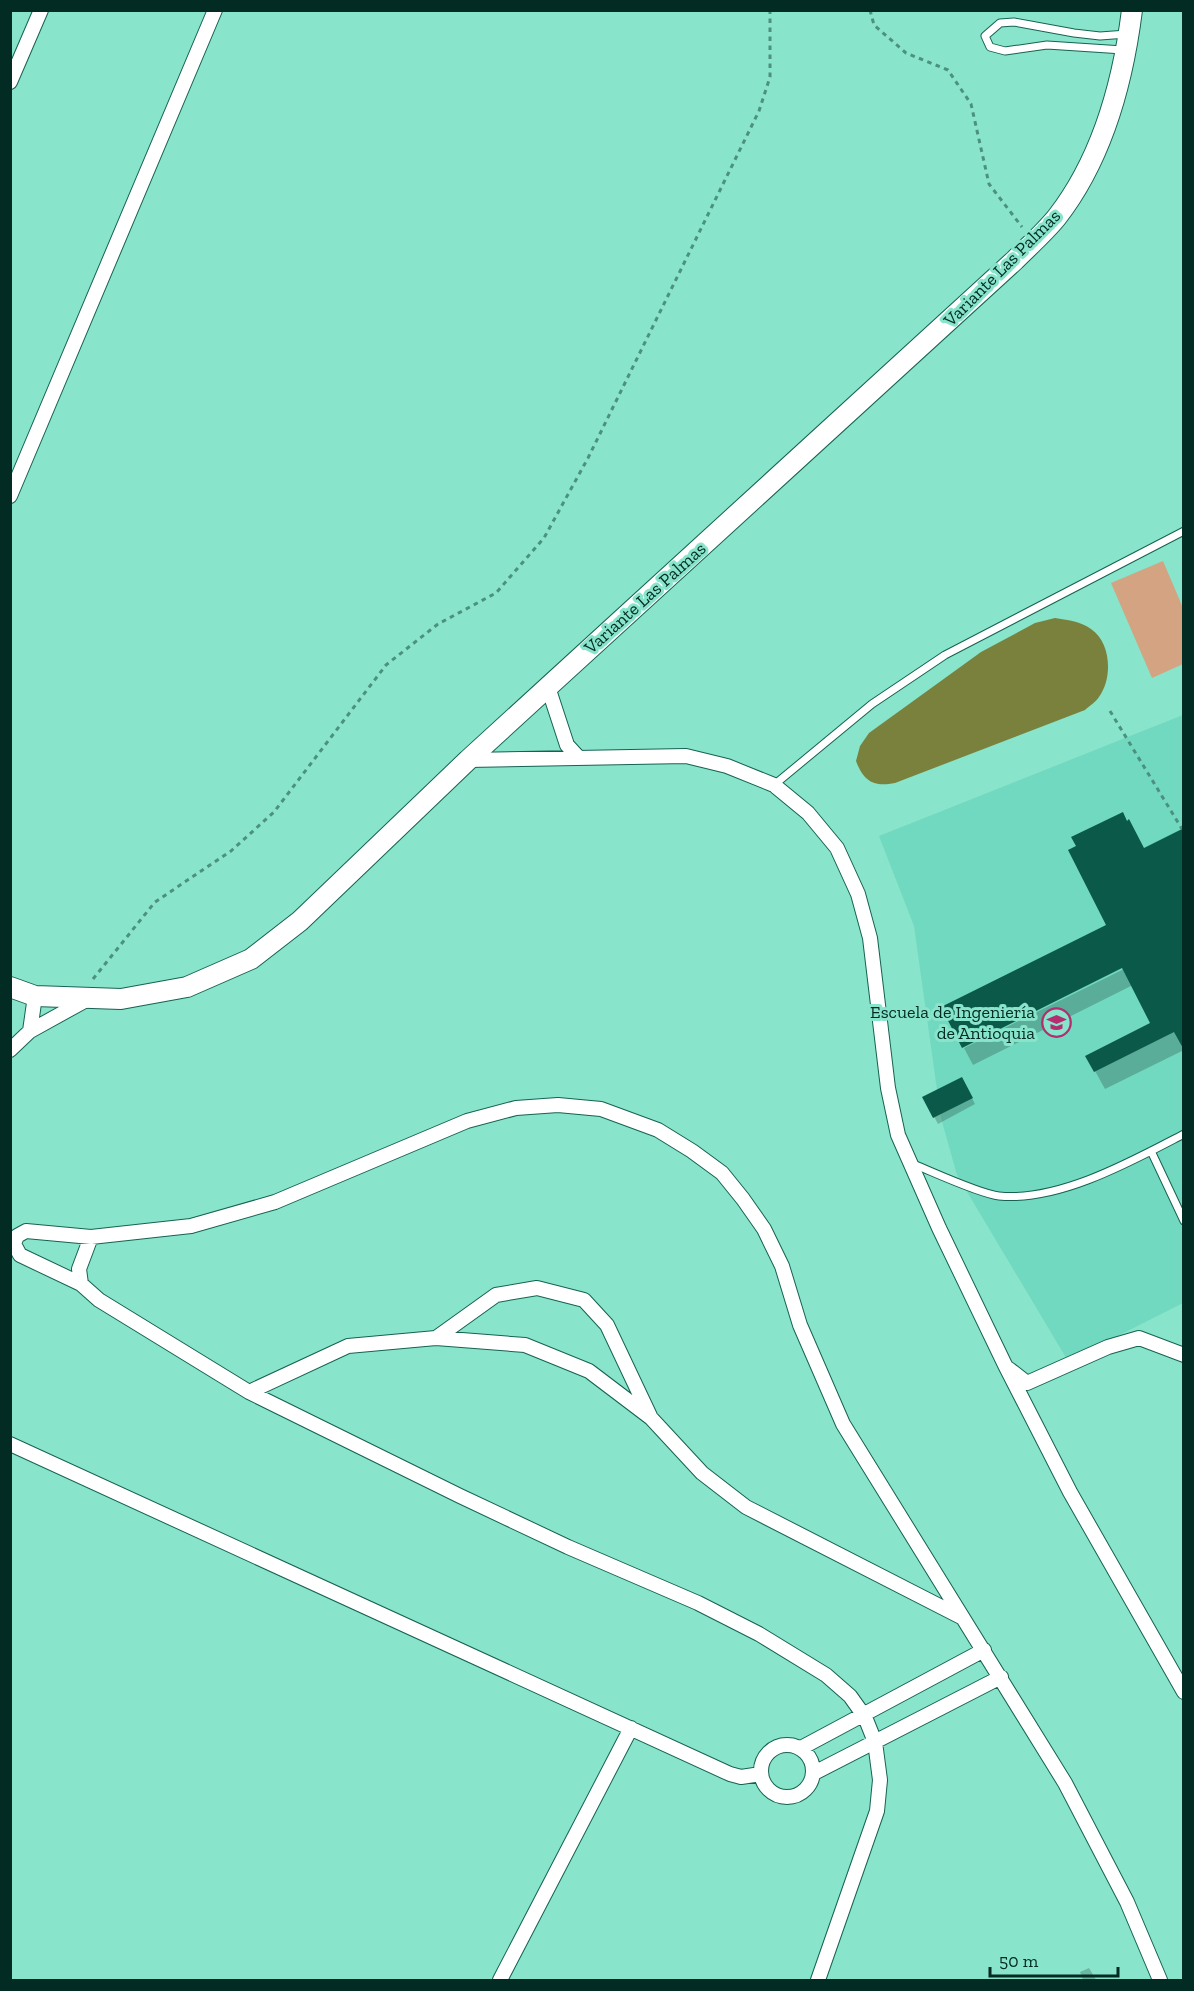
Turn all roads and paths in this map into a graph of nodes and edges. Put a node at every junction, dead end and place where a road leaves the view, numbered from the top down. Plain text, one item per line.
1 (41, 10) edge
2 (215, 10) edge
3 (770, 10) edge
4 (870, 10) edge
5 (1132, 10) edge
6 (1127, 42) junction
7 (10, 82) edge
8 (1034, 241) junction
9 (10, 496) edge
10 (1184, 531) edge
11 (548, 687) junction
12 (1110, 711) dead end
13 (578, 757) junction
14 (468, 760) junction
15 (774, 785) junction
16 (1182, 829) edge
17 (10, 987) edge
18 (35, 996) junction
19 (85, 998) junction
20 (30, 1031) junction
21 (10, 1050) edge
22 (1184, 1134) edge
23 (1151, 1151) junction
24 (910, 1163) junction
25 (1184, 1221) edge
26 (91, 1238) junction
27 (81, 1284) junction
28 (436, 1338) junction
29 (1184, 1355) edge
30 (1005, 1365) junction
31 (249, 1392) junction
32 (651, 1418) junction
33 (10, 1444) edge
34 (961, 1617) junction
35 (984, 1650) junction
36 (1001, 1677) junction
37 (1184, 1692) edge
38 (865, 1716) junction
39 (631, 1728) junction
40 (875, 1742) junction
41 (801, 1748) junction
42 (814, 1773) junction
43 (761, 1774) junction
44 (500, 1980) edge
45 (818, 1980) edge
46 (1160, 1980) edge

1 - 7 street
2 - 9 street
3 - 19 path
4 - 8 path
5 - 6 main road, Variante Las Palmas
6 - 6 lane
6 - 8 main road, Variante Las Palmas
8 - 11 main road, Variante Las Palmas
10 - 15 lane
11 - 13 street
11 - 14 main road, Variante Las Palmas
12 - 16 path
13 - 14 street
13 - 15 street
14 - 19 main road, Variante Las Palmas
15 - 24 street
17 - 18 main road, Variante Las Palmas
18 - 19 main road, Variante Las Palmas
18 - 20 street
19 - 20 street
20 - 21 street
22 - 23 lane
23 - 24 lane
23 - 25 lane
24 - 30 street
26 - 27 street
26 - 27 street
26 - 34 street
27 - 31 street
28 - 31 street
28 - 32 street
28 - 32 street
29 - 30 street
30 - 37 street
31 - 38 street
32 - 34 street
33 - 39 street
34 - 35 street
35 - 36 street
35 - 38 street
36 - 40 street
36 - 46 street
38 - 40 street
38 - 41 street
39 - 43 street
39 - 44 street
40 - 42 street
40 - 45 street
41 - 42 street
41 - 43 street
42 - 43 street

